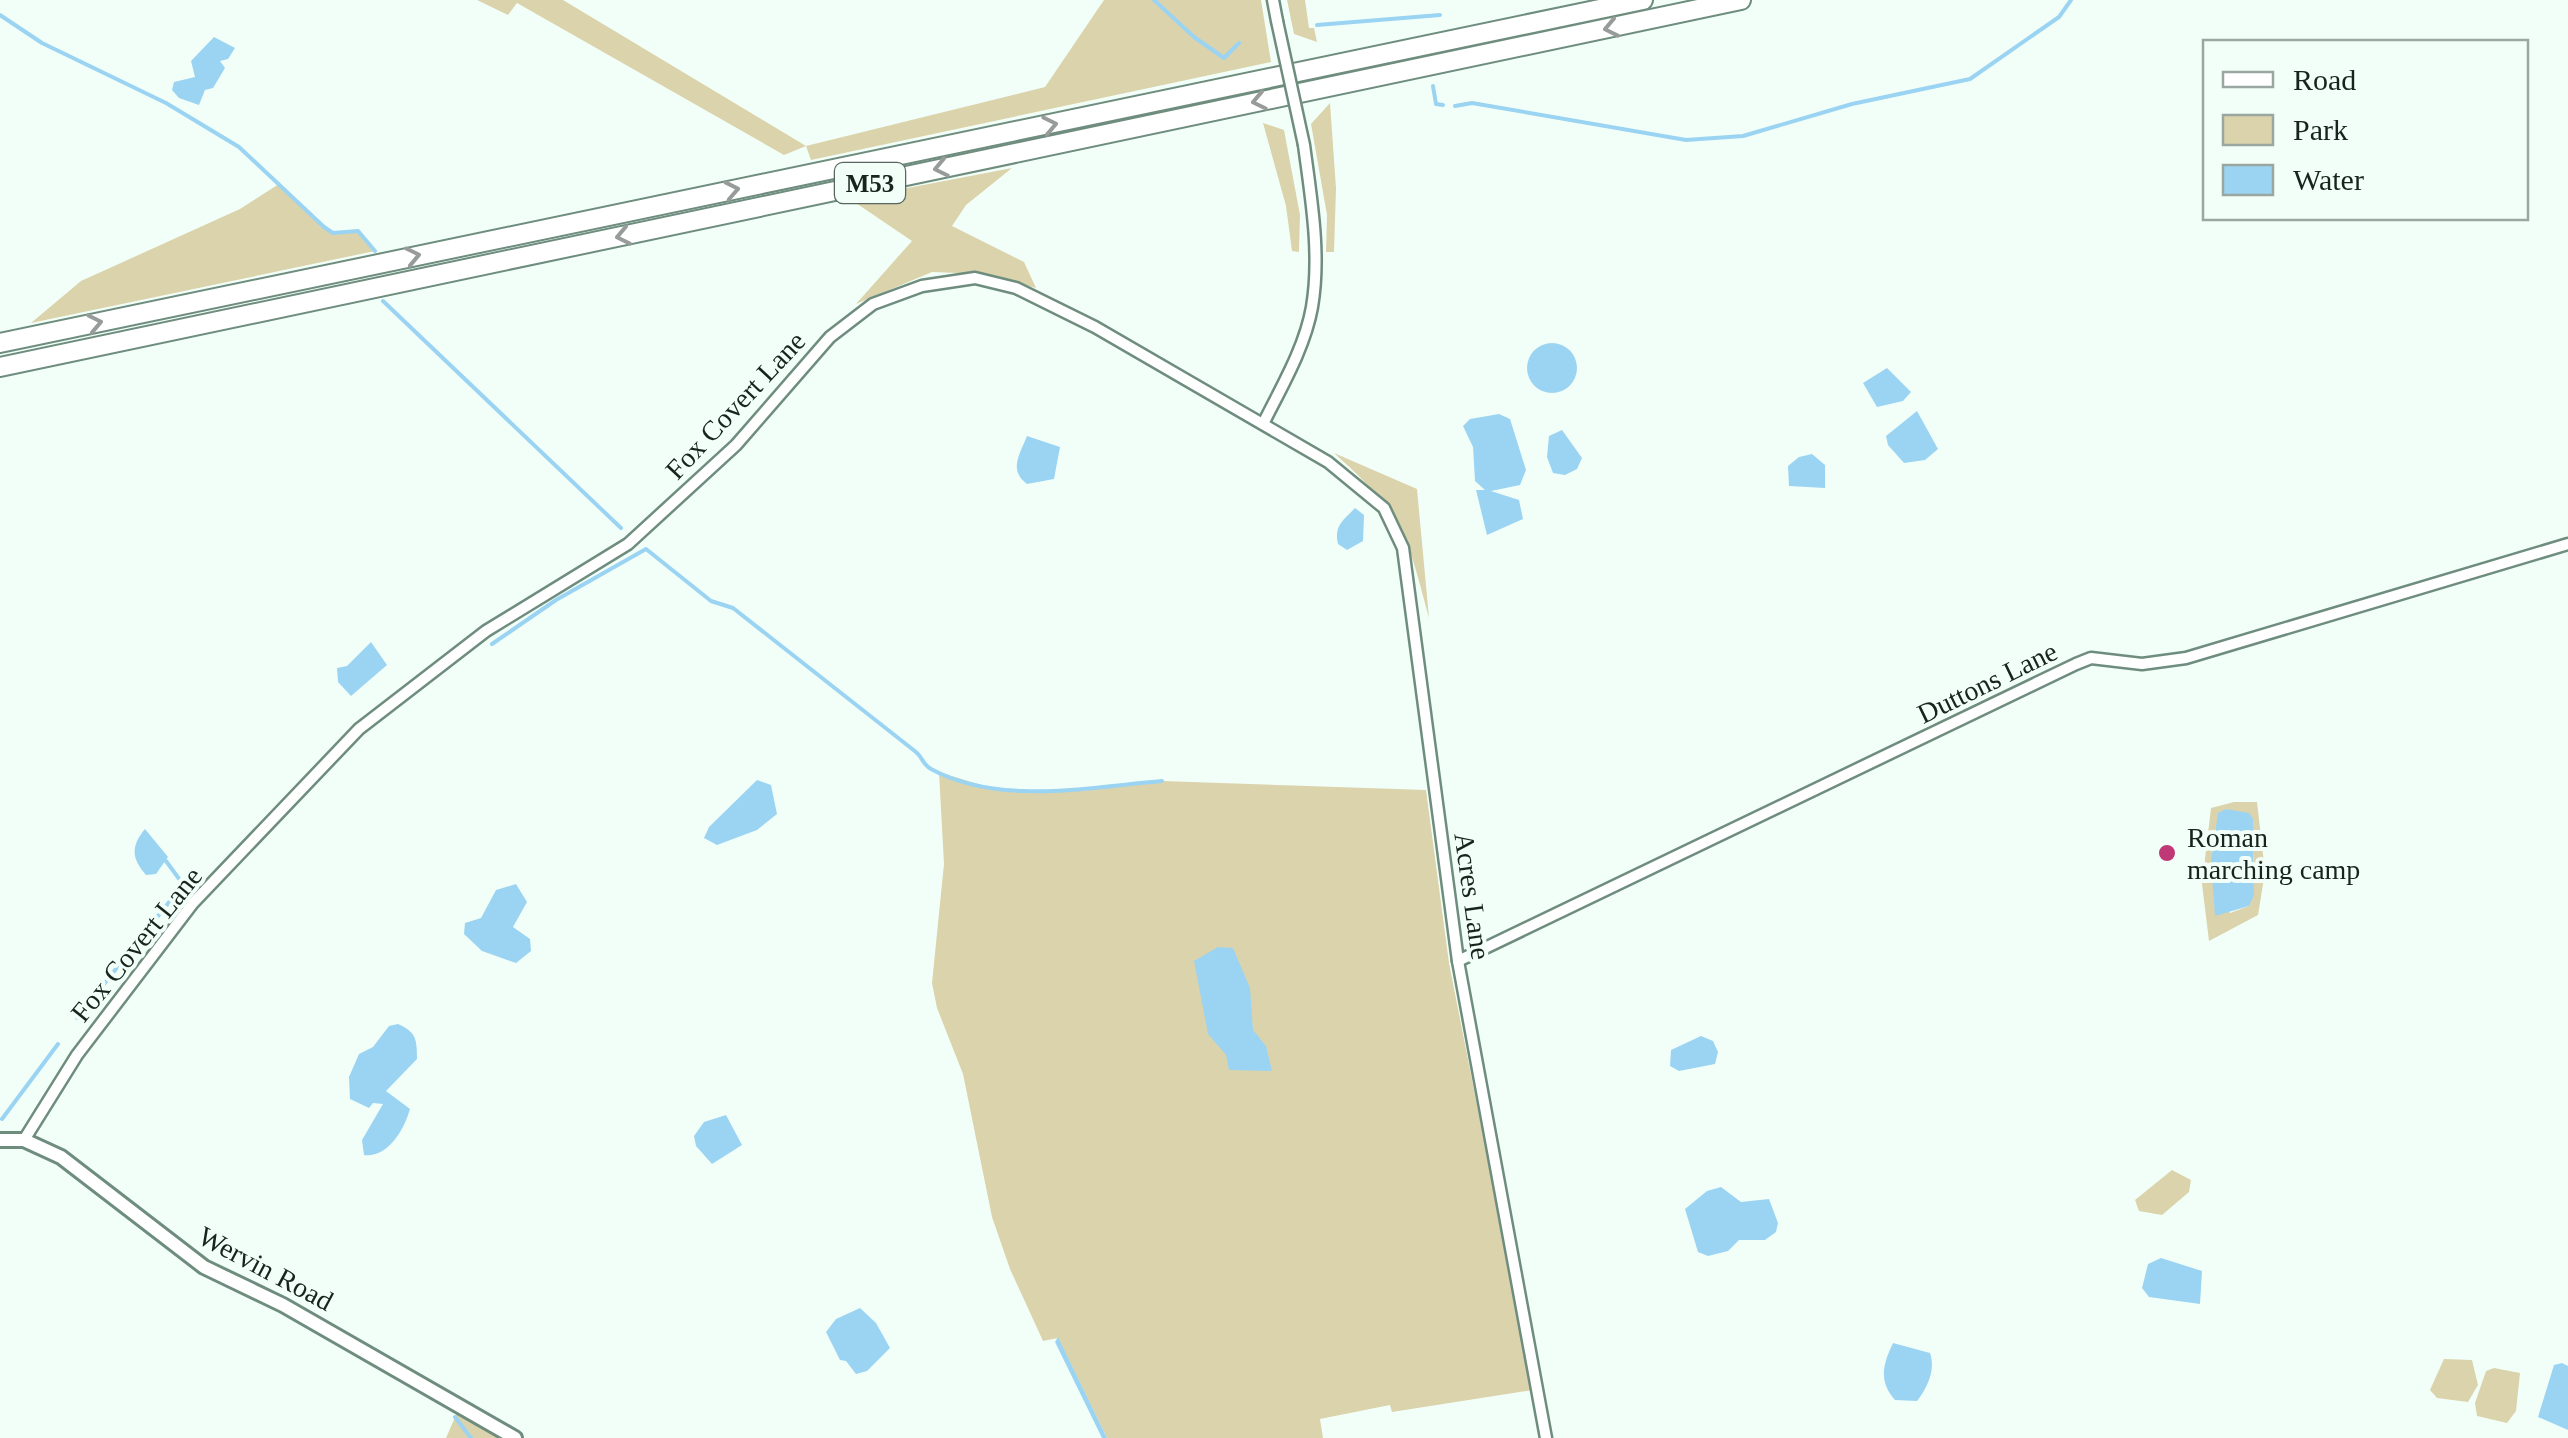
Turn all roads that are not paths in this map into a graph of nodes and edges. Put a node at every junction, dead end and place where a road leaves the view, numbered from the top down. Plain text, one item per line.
1 (1273, 0) edge
2 (1643, 0) edge
3 (1741, 0) edge
4 (0, 343) edge
5 (0, 367) edge
6 (1264, 422) junction
7 (2568, 544) edge
8 (1458, 961) junction
9 (0, 1140) edge
10 (24, 1140) junction
11 (514, 1438) edge
12 (1546, 1438) edge

1 - 6 street, bridge
4 -> 2 highway, M53
3 -> 5 highway, M53
6 - 8 street, Acres Lane
6 - 10 street, Fox Covert Lane
7 - 8 street, Duttons Lane
8 - 12 street, Acres Lane
9 - 10 street, Wervin Road
10 - 11 street, Wervin Road

